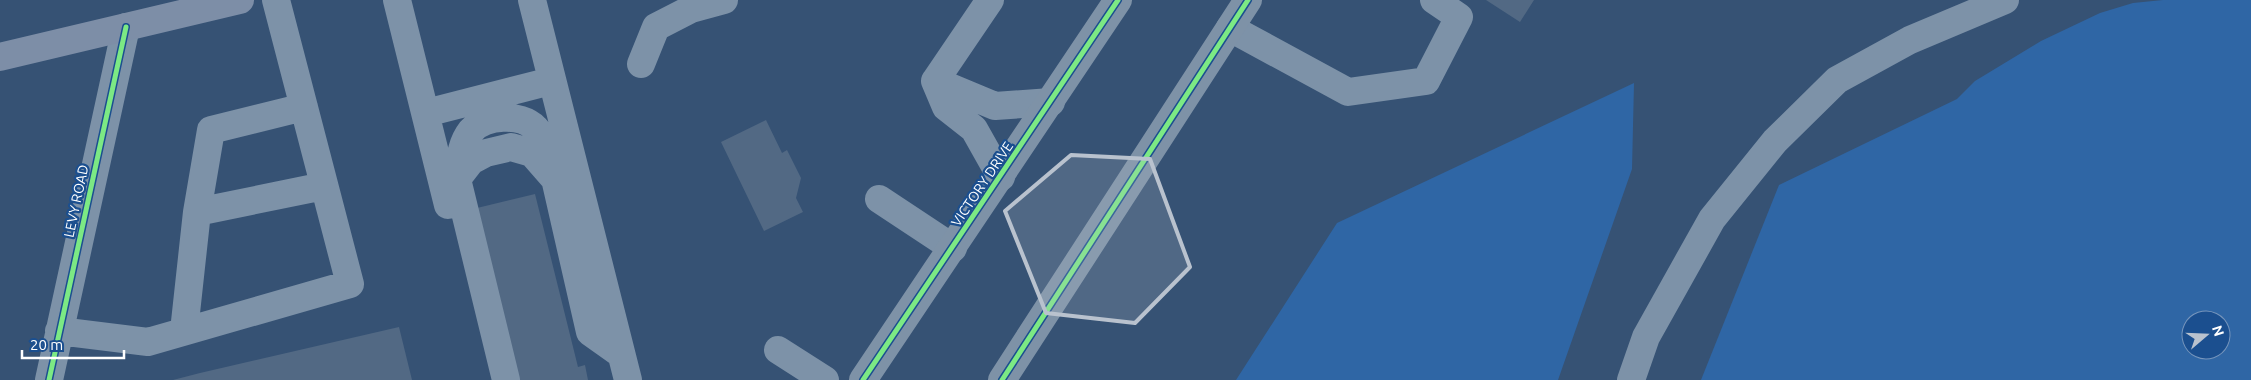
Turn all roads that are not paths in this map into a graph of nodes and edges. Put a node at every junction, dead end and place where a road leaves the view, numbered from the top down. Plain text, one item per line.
1 (240, 0) edge
2 (276, 0) edge
3 (397, 0) edge
4 (532, 0) edge
5 (724, 0) edge
6 (990, 0) edge
7 (1118, 0) edge
8 (1248, 0) edge
9 (1434, 0) edge
10 (2005, 0) edge
11 (689, 4) edge
12 (126, 27) junction
13 (1230, 28) junction
14 (0, 56) edge
15 (642, 64) dead end
16 (551, 81) junction
17 (935, 81) junction
18 (1051, 102) junction
19 (304, 107) junction
20 (426, 113) junction
21 (1001, 177) junction
22 (324, 186) junction
23 (879, 199) dead end
24 (198, 212) junction
25 (953, 248) junction
26 (59, 331) junction
27 (184, 331) junction
28 (778, 350) dead end
29 (621, 354) junction
30 (1012, 376) edge
31 (49, 380) edge
32 (492, 380) edge
33 (506, 380) edge
34 (628, 380) edge
35 (825, 380) edge
36 (863, 380) edge
37 (1631, 380) edge

1 - 12 main road
2 - 19 street
3 - 20 street
4 - 16 street
5 - 11 street
6 - 17 street
7 - 18 highway, VICTORY DRIVE
8 - 13 highway
9 - 13 street
10 - 37 street
11 - 15 street
12 - 14 main road
12 - 26 street, LEVY ROAD
13 - 30 highway
16 - 20 street
16 - 29 street
17 - 18 street
17 - 21 street
18 - 21 highway, VICTORY DRIVE
19 - 22 street
19 - 24 street
20 - 32 street
21 - 25 highway, VICTORY DRIVE
22 - 24 street
22 - 27 street
23 - 25 street
24 - 27 street
25 - 36 highway, VICTORY DRIVE
26 - 27 street
26 - 31 street, LEVY ROAD
28 - 35 street
29 - 33 street
29 - 34 street

